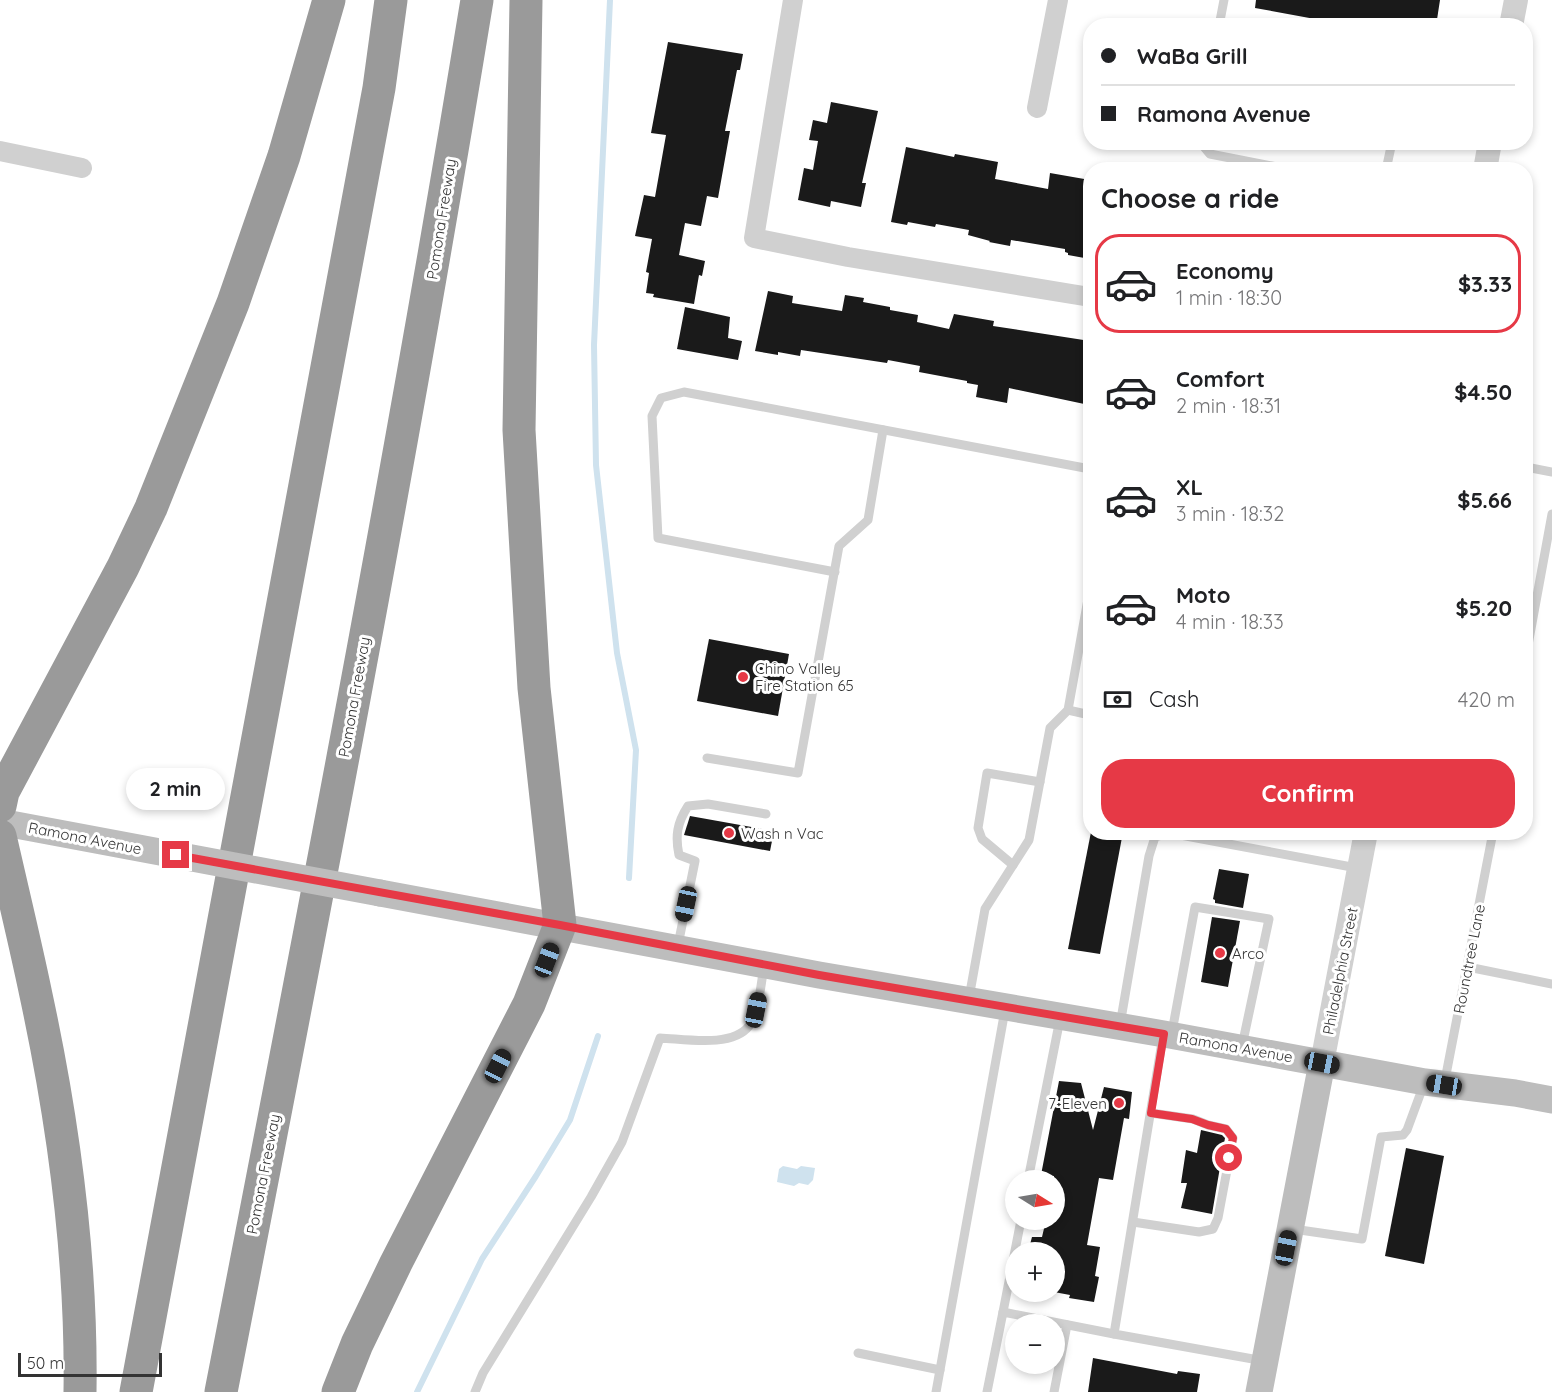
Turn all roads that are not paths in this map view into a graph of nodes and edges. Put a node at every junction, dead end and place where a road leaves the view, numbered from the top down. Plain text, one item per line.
1 (329, 0) edge
2 (391, 0) edge
3 (477, 0) edge
4 (526, 0) edge
5 (792, 0) edge
6 (1058, 0) edge
7 (1224, 0) edge
8 (1516, 0) edge
9 (1221, 18) edge
10 (1513, 18) edge
11 (1037, 108) dead end
12 (1207, 150) edge
13 (0, 151) edge
14 (1251, 162) edge
15 (81, 168) dead end
16 (1083, 296) edge
17 (883, 430) junction
18 (1083, 468) edge
19 (1533, 468) edge
20 (1552, 472) edge
21 (1552, 514) edge
22 (835, 572) junction
23 (1533, 618) edge
24 (1083, 627) edge
25 (1068, 710) junction
26 (1083, 713) edge
27 (707, 758) dead end
28 (1040, 782) junction
29 (0, 806) edge
30 (766, 814) dead end
31 (0, 822) edge
32 (0, 836) edge
33 (1154, 840) edge
34 (1207, 840) edge
35 (1364, 840) edge
36 (1492, 840) edge
37 (1013, 865) junction
38 (1359, 869) junction
39 (560, 925) junction
40 (677, 947) junction
41 (764, 964) junction
42 (1468, 967) junction
43 (1552, 984) edge
44 (969, 1001) junction
45 (1006, 1008) junction
46 (1060, 1016) junction
47 (1120, 1026) junction
48 (1167, 1034) junction
49 (1242, 1048) junction
50 (1322, 1063) junction
51 (1434, 1084) junction
52 (1552, 1100) edge
53 (1151, 1113) junction
54 (1030, 1170) edge
55 (1133, 1222) junction
56 (1290, 1228) junction
57 (1019, 1230) edge
58 (1003, 1312) junction
59 (1067, 1325) junction
60 (1114, 1334) junction
61 (858, 1353) dead end
62 (1264, 1362) junction
63 (940, 1370) junction
64 (80, 1392) edge
65 (136, 1392) edge
66 (221, 1392) edge
67 (338, 1392) edge
68 (475, 1392) edge
69 (936, 1392) edge
70 (987, 1392) edge
71 (1054, 1392) edge
72 (1259, 1392) edge

1 - 29 highway
2 - 65 highway
3 - 66 highway, Pomona Freeway
4 - 39 highway
5 - 16 street
6 - 11 street
7 - 9 lane
8 - 10 street
12 - 14 lane
13 - 15 street
17 - 18 lane
17 - 22 lane
17 - 22 lane
19 - 20 lane
21 - 23 lane
22 - 27 lane
24 - 25 lane
25 - 26 lane
25 - 28 lane
28 - 37 lane
28 - 37 lane
30 - 40 lane
31 - 39 main road, Ramona Avenue, bridge
32 - 64 highway
33 - 47 lane
34 - 38 lane
35 - 38 street, Philadelphia Street
36 - 42 lane, Roundtree Lane
37 - 44 lane
38 - 50 street, Philadelphia Street
39 - 40 main road, Ramona Avenue
39 - 67 highway
40 - 41 main road, Ramona Avenue
41 - 44 main road, Ramona Avenue
41 - 68 lane
42 - 43 lane
42 - 51 lane, Roundtree Lane
44 - 45 main road, Ramona Avenue
45 - 46 main road, Ramona Avenue
45 - 63 lane
46 - 47 main road, Ramona Avenue
46 - 54 lane
47 - 48 main road, Ramona Avenue
48 - 49 main road, Ramona Avenue
48 - 49 lane
48 - 53 lane
49 - 50 main road, Ramona Avenue
50 - 51 main road, Ramona Avenue
50 - 56 main road, Philadelphia Street
51 - 52 main road, Ramona Avenue
51 - 56 lane, Roundtree Lane
53 - 55 lane
53 - 55 lane
55 - 60 lane
56 - 62 main road, Philadelphia Street
57 - 58 lane
58 - 59 lane
58 - 70 lane
59 - 60 lane
59 - 71 lane
60 - 62 lane
61 - 63 lane
62 - 72 main road, Philadelphia Street
63 - 69 lane

